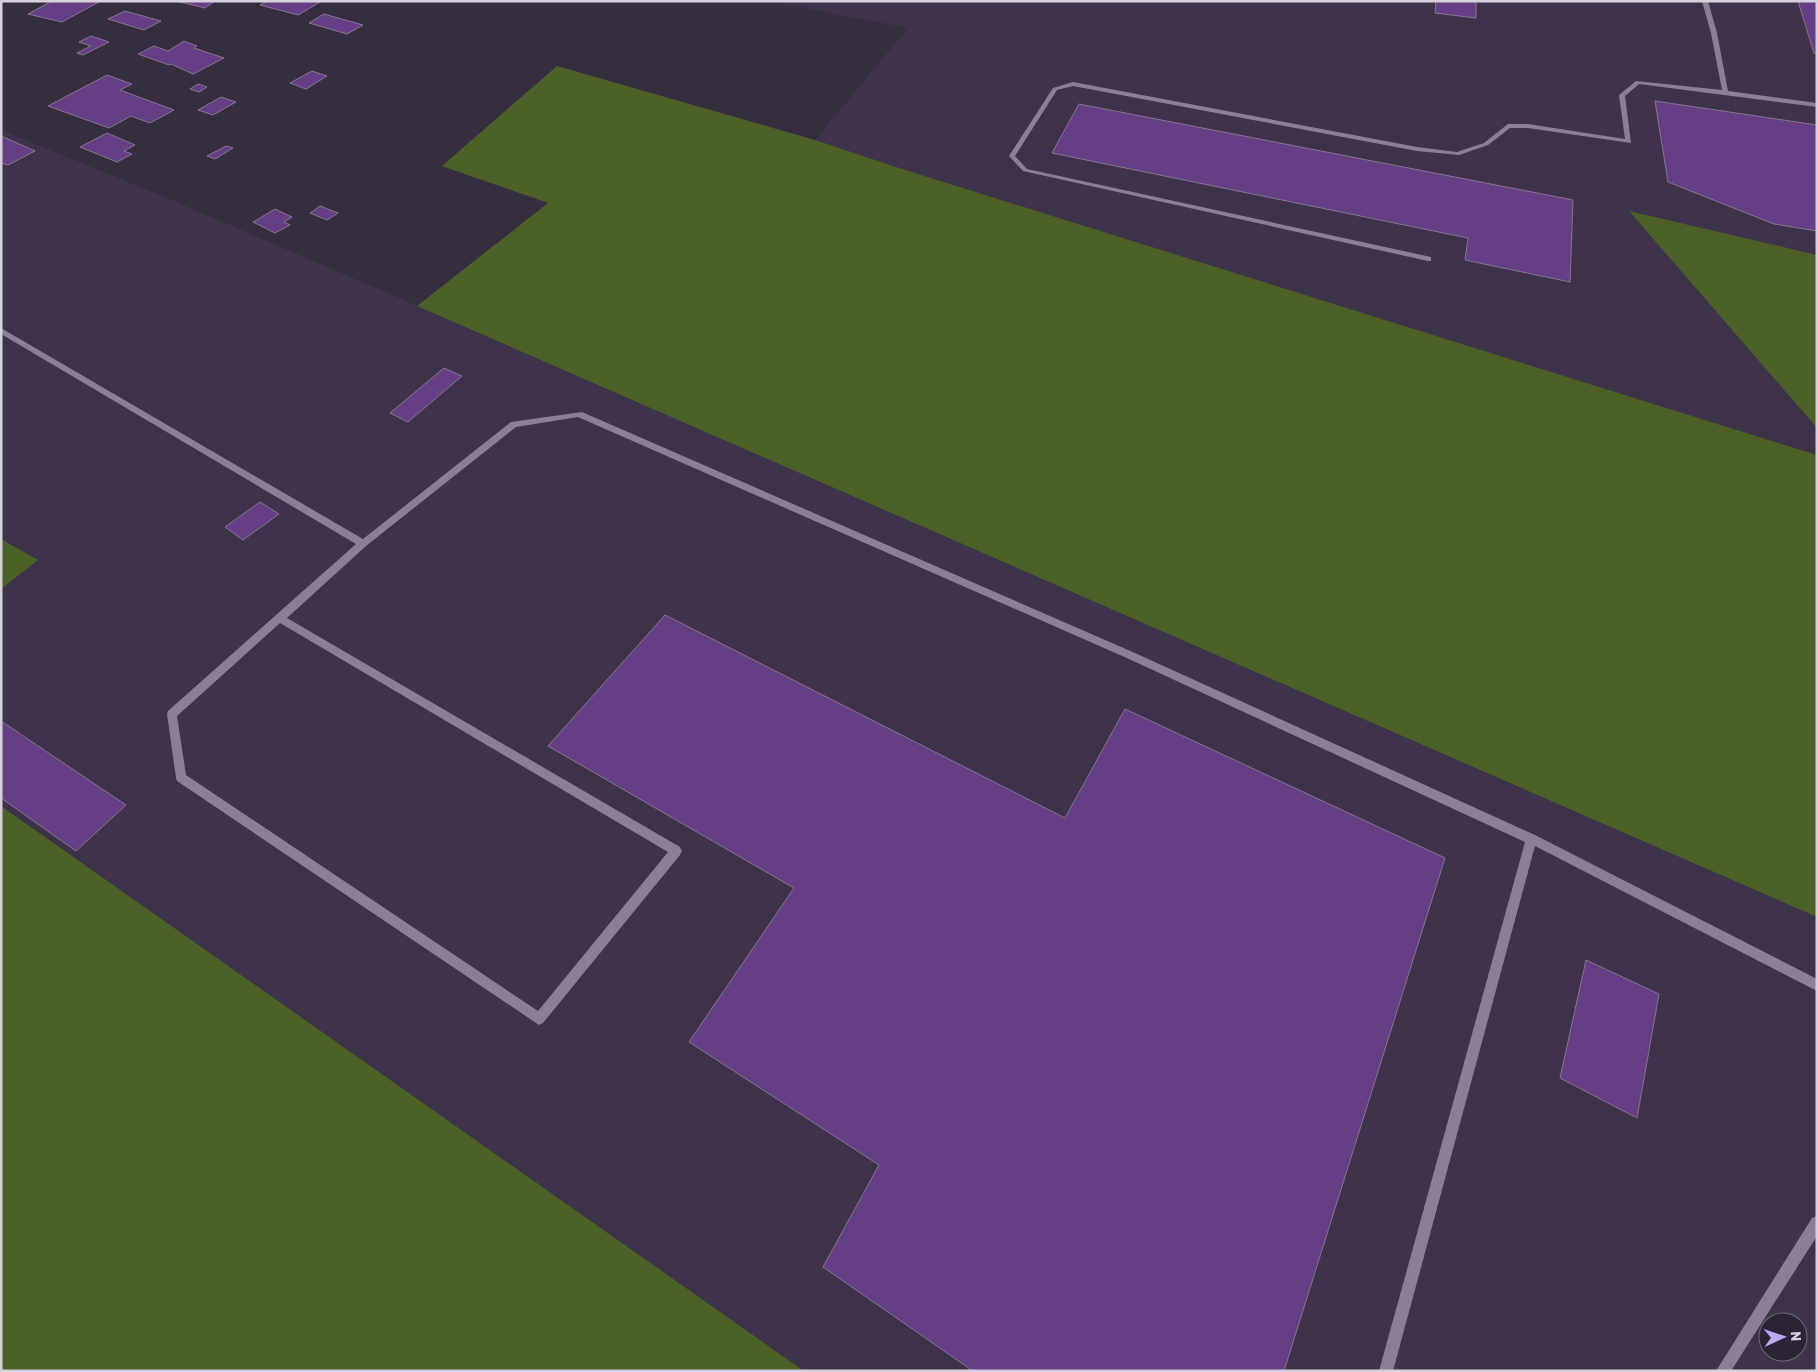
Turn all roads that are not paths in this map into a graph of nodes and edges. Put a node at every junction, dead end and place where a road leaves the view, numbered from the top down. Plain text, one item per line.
1 (1705, 1) edge
2 (1725, 92) junction
3 (1817, 105) edge
4 (1428, 259) dead end
5 (1, 330) edge
6 (363, 544) junction
7 (280, 618) junction
8 (1531, 839) junction
9 (1817, 985) edge
10 (1817, 1223) edge
11 (1386, 1371) edge
12 (1723, 1371) edge

1 - 2 lane
2 - 3 lane
2 - 4 lane
5 - 6 lane
6 - 7 lane
6 - 8 lane
7 - 7 lane
8 - 9 lane
8 - 11 lane
10 - 12 lane

